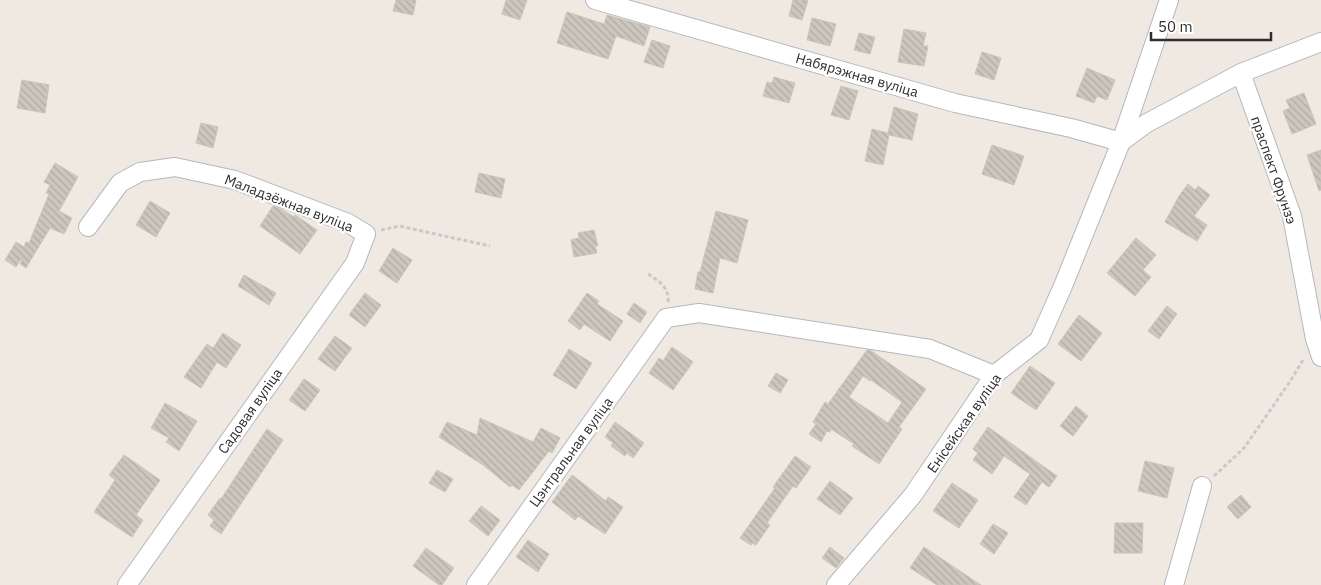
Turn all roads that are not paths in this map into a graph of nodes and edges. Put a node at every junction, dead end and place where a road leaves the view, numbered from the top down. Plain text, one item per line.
1 (595, 0) edge
2 (1169, 0) edge
3 (1321, 42) edge
4 (1241, 73) junction
5 (1121, 142) junction
6 (88, 227) dead end
7 (366, 234) joint
8 (1321, 356) edge
9 (994, 375) junction
10 (1202, 486) road end
11 (127, 585) edge
12 (476, 585) edge
13 (836, 585) edge
14 (1174, 585) edge

1 - 5 street, Набярэжная вуліца
2 - 5 street, Енісейская вуліца
3 - 4 street
4 - 5 street
4 - 8 street, праспект Фрунзэ
5 - 9 street, Енісейская вуліца
6 - 7 street, Маладзёжная вуліца
7 - 11 street, Садовая вуліца
9 - 12 street, Цэнтральная вуліца
9 - 13 street, Енісейская вуліца
10 - 14 street

